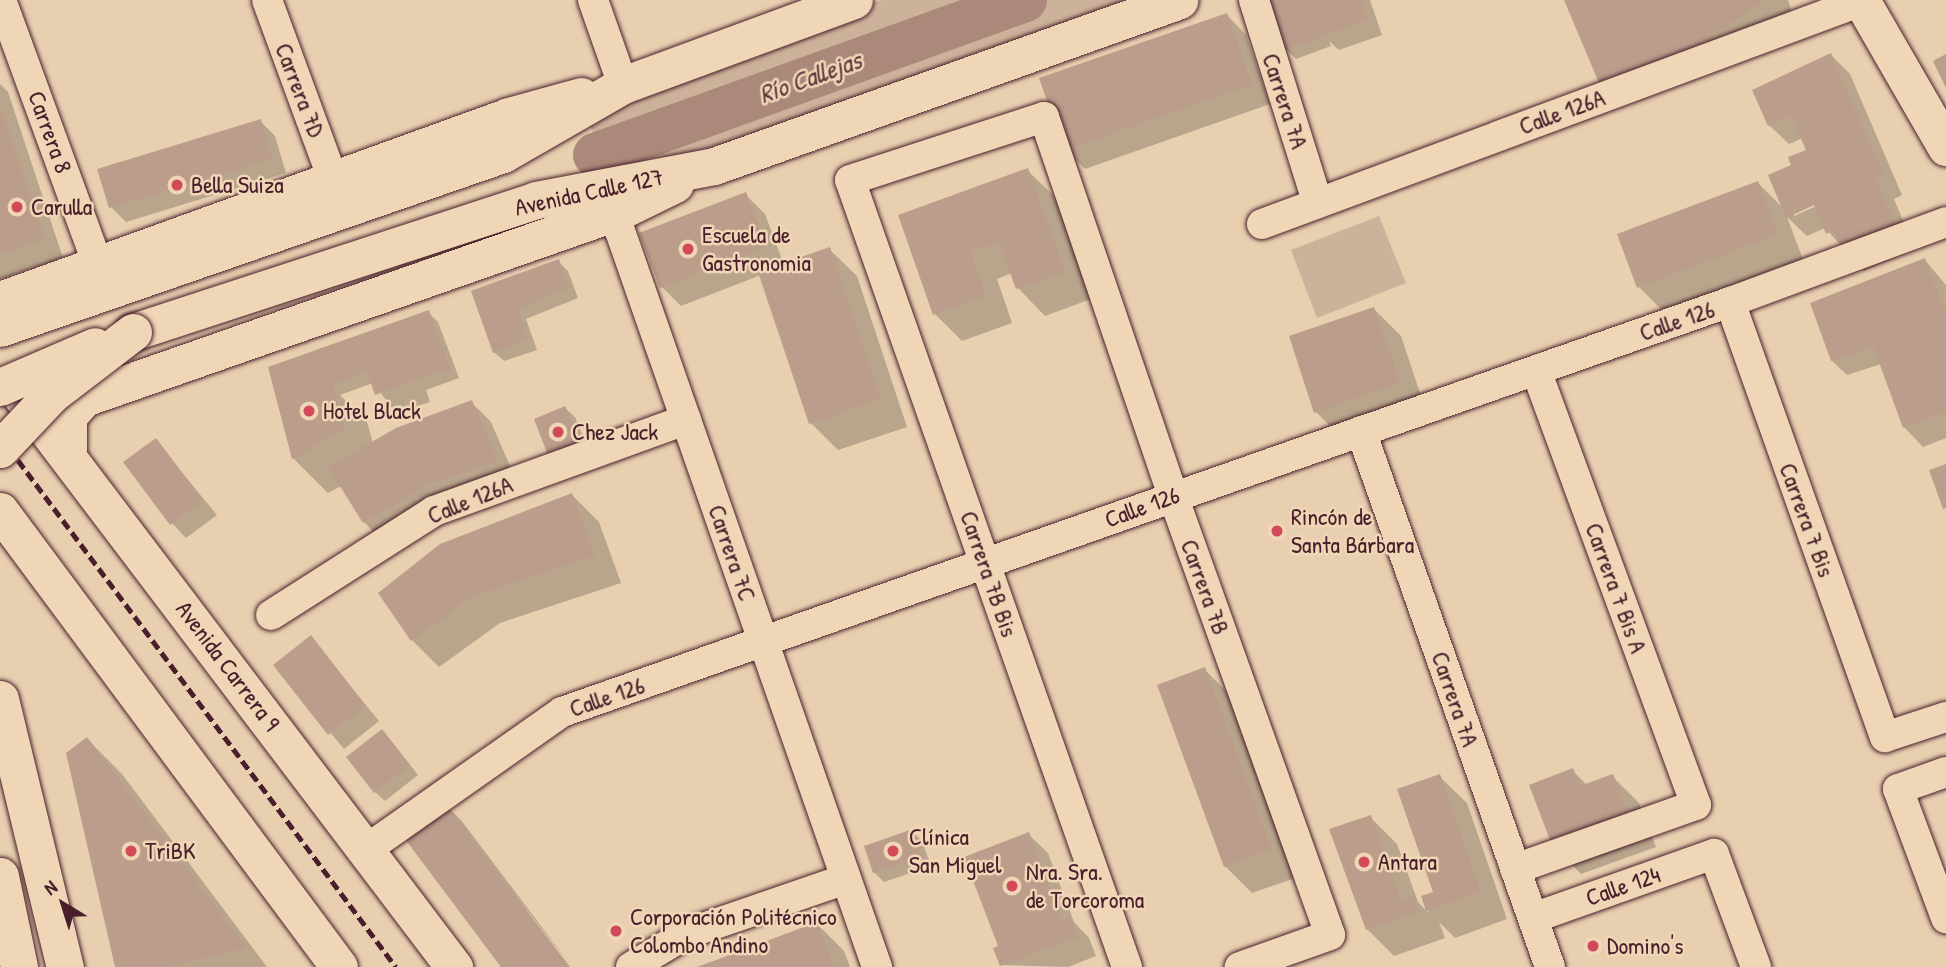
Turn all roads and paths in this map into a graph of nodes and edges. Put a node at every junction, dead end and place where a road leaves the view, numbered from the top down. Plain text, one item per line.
1 (1, 0) edge
2 (267, 0) edge
3 (593, 0) edge
4 (854, 0) edge
5 (1179, 0) edge
6 (1254, 0) edge
7 (1862, 1) edge
8 (623, 85) junction
9 (1044, 117) joint
10 (1946, 147) edge
11 (714, 166) junction
12 (334, 179) junction
13 (536, 200) junction
14 (1317, 201) junction
15 (608, 214) junction
16 (1946, 222) edge
17 (1262, 224) dead end
18 (98, 265) junction
19 (0, 300) edge
20 (1730, 302) junction
21 (0, 328) edge
22 (133, 332) junction
23 (0, 367) edge
24 (1536, 371) junction
25 (0, 387) edge
26 (686, 420) junction
27 (1361, 430) junction
28 (0, 449) edge
29 (68, 457) junction
30 (1172, 496) junction
31 (0, 511) edge
32 (985, 563) junction
33 (271, 615) dead end
34 (764, 644) junction
35 (0, 699) edge
36 (1946, 717) edge
37 (1946, 772) edge
38 (367, 849) junction
39 (1516, 869) junction
40 (846, 879) junction
41 (2, 892) edge
42 (1533, 918) junction
43 (1946, 918) edge
44 (19, 967) edge
45 (65, 967) edge
46 (339, 967) edge
47 (454, 967) edge
48 (631, 967) edge
49 (877, 967) edge
50 (1127, 967) edge
51 (1240, 967) edge
52 (1550, 967) edge
53 (1756, 967) edge

1 - 18 street, Carrera 8
2 - 12 street, Carrera 7D
3 - 8 street
4 - 8 main road
5 - 11 main road, Avenida Calle 127
6 - 14 street, Carrera 7A
7 - 10 main road
7 - 14 street, Calle 126A
8 - 12 main road
8 - 21 main road
9 - 30 street, Carrera 7B
9 - 32 street, Carrera 7B Bis
11 - 13 main road, Avenida Calle 127
11 - 15 main road
12 - 18 main road
13 - 15 street
13 - 22 main road, Avenida Calle 127
14 - 17 street, Calle 126A
15 - 26 street, Carrera 7C
15 - 29 main road
16 - 20 street, Calle 126
18 - 19 main road
20 - 24 street, Calle 126
20 - 36 street, Carrera 7 Bis
22 - 25 main road, Avenida Calle 127, bridge
22 - 28 main road, bridge
23 - 29 main road, Avenida Carrera 9
24 - 27 street, Calle 126
24 - 39 street, Carrera 7 Bis A
26 - 33 street, Calle 126A
26 - 34 street, Carrera 7C
27 - 30 street, Calle 126
27 - 39 street, Carrera 7A
29 - 38 main road, Avenida Carrera 9
30 - 32 street, Calle 126
30 - 51 street, Carrera 7B
31 - 46 main road
32 - 34 street, Calle 126
32 - 50 street, Carrera 7B Bis
34 - 38 street, Calle 126
34 - 40 street, Carrera 7C
35 - 45 main road
37 - 43 street
38 - 47 main road, Avenida Carrera 9
39 - 42 street, Carrera 7A
40 - 48 street
40 - 49 street, Carrera 7C
41 - 44 main road
42 - 52 street, Carrera 7A
42 - 53 street, Calle 124

